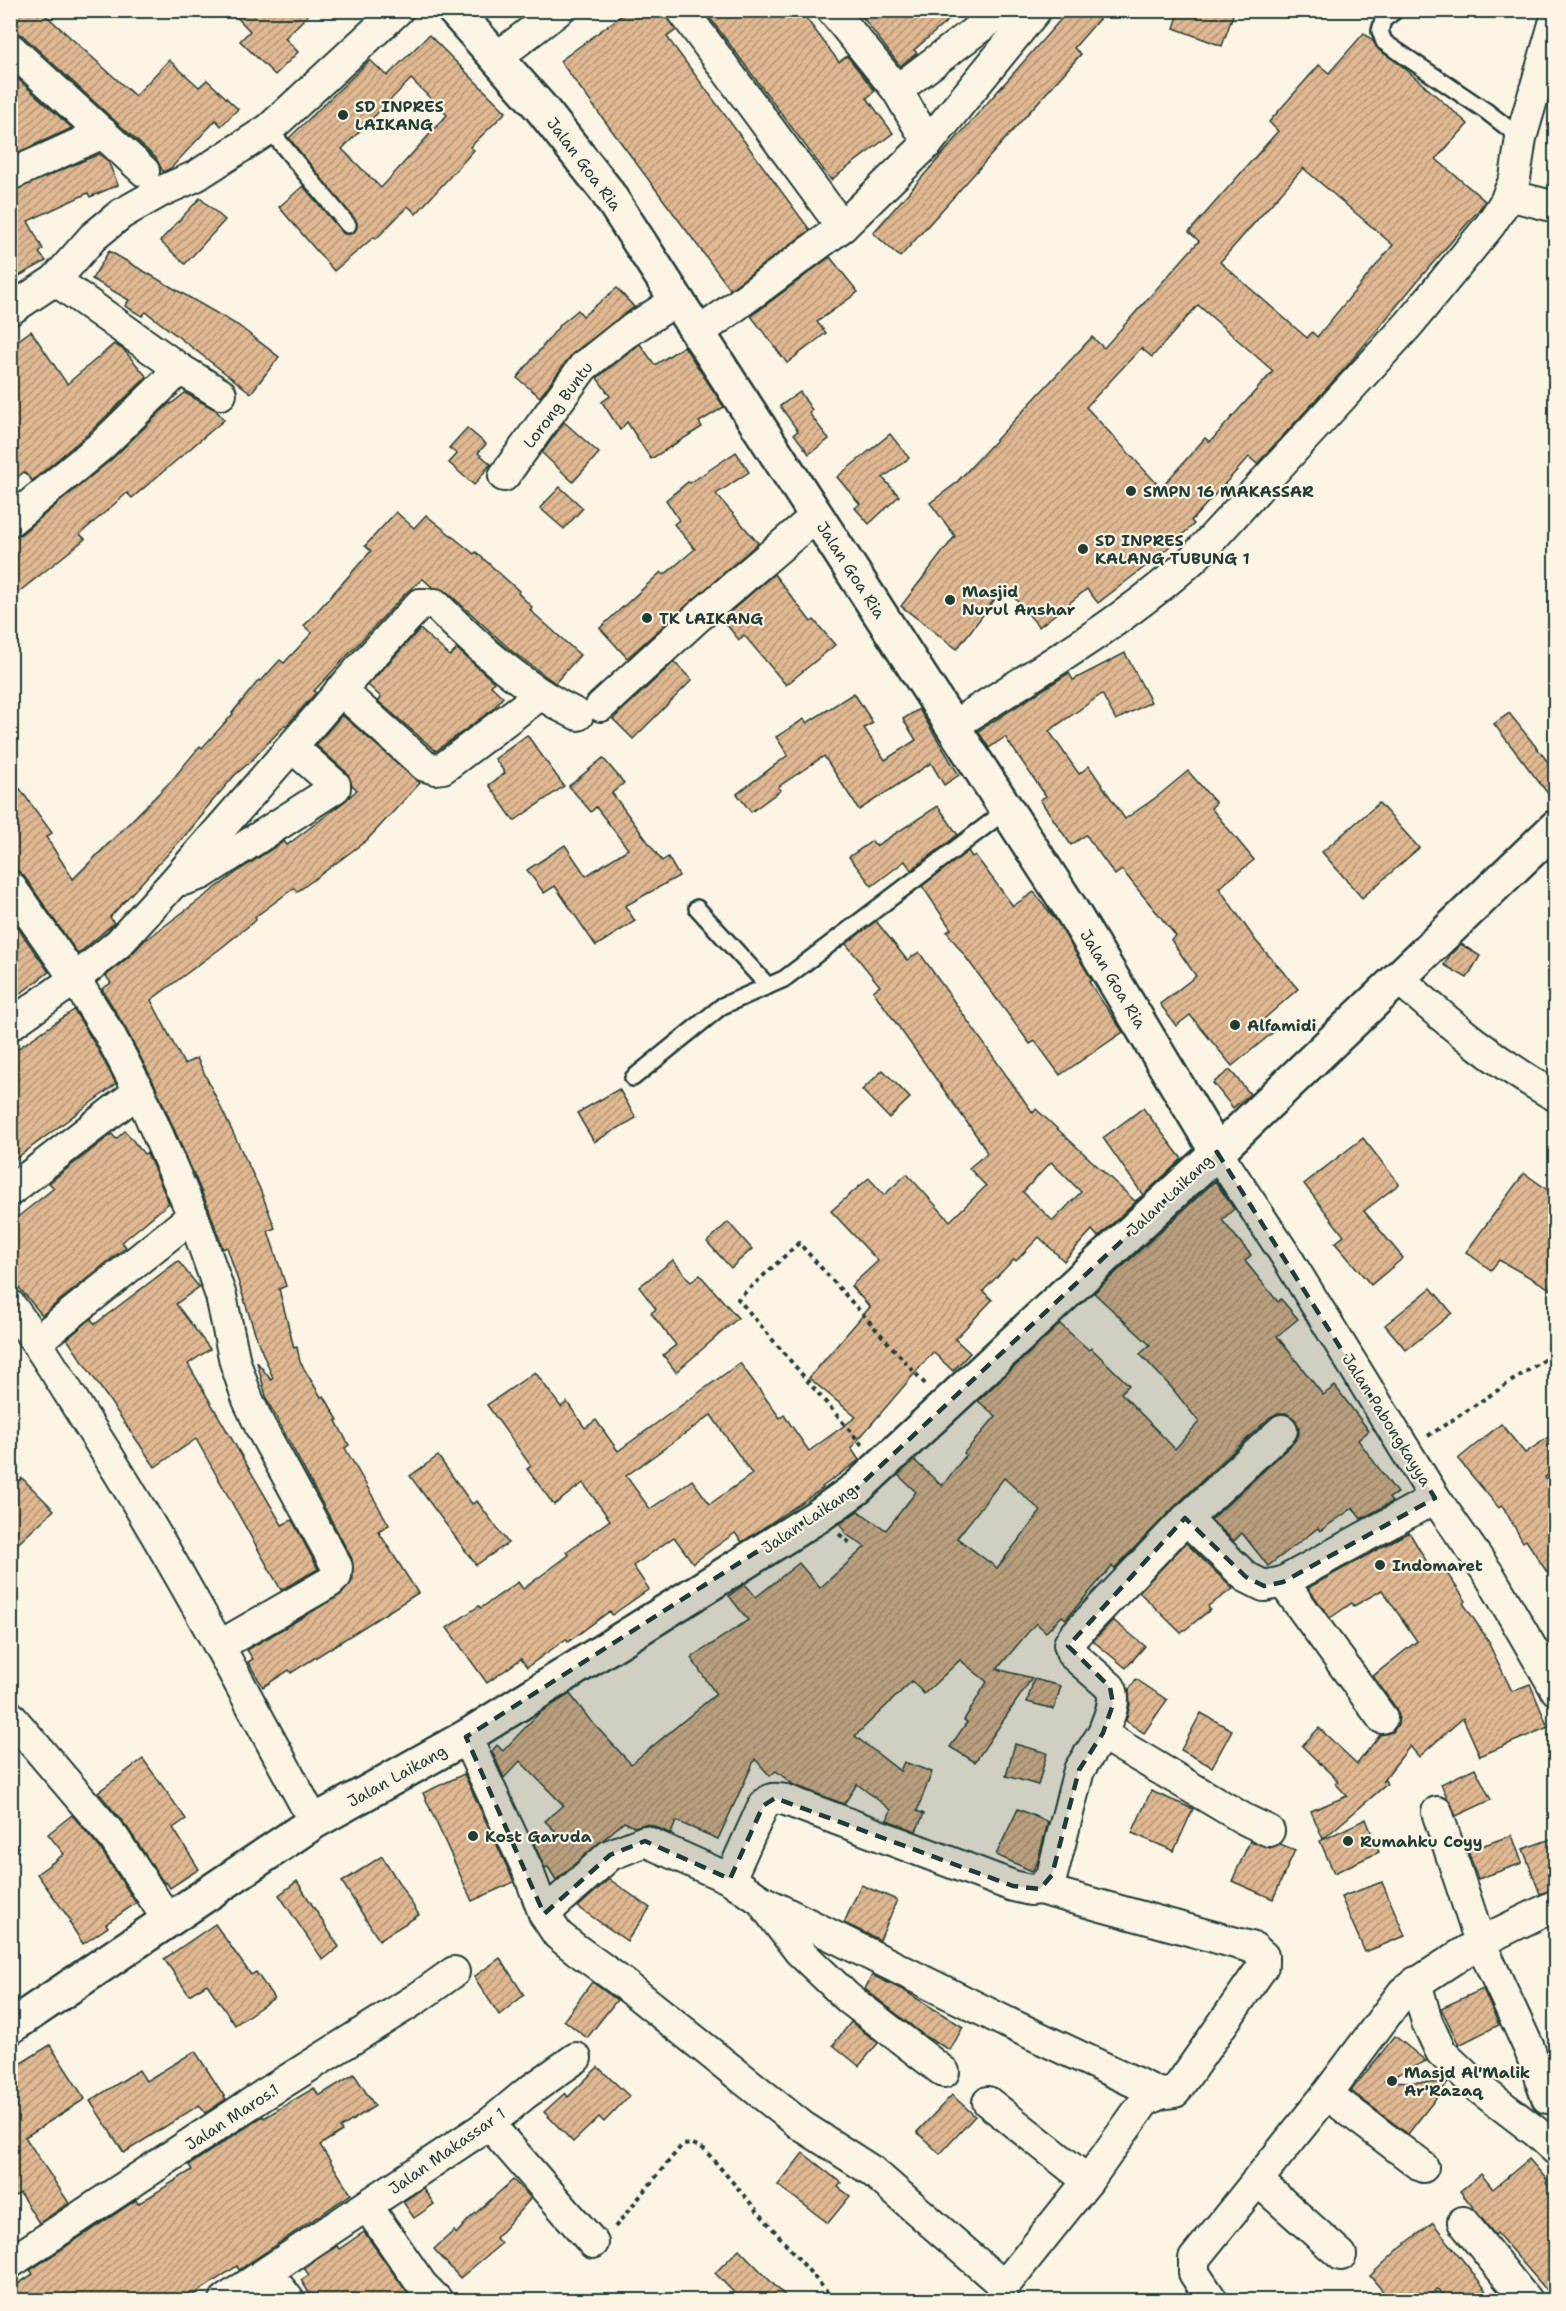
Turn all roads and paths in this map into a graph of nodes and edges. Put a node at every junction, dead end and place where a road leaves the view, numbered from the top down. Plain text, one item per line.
1 (398, 10) edge
2 (454, 10) edge
3 (559, 10) edge
4 (682, 10) edge
5 (832, 10) edge
6 (1003, 10) edge
7 (1036, 10) edge
8 (1396, 10) edge
9 (1556, 17) edge
10 (10, 48) edge
11 (496, 58) junction
12 (897, 90) junction
13 (269, 129) junction
14 (103, 132) junction
15 (1521, 138) junction
16 (928, 143) junction
17 (144, 171) dead end
18 (10, 175) edge
19 (1508, 195) junction
20 (1556, 207) edge
21 (348, 225) dead end
22 (842, 227) junction
23 (55, 280) junction
24 (678, 299) junction
25 (10, 310) edge
26 (699, 333) junction
27 (180, 369) junction
28 (221, 394) dead end
29 (504, 476) dead end
30 (816, 516) junction
31 (10, 522) edge
32 (340, 690) junction
33 (541, 694) junction
34 (953, 726) junction
35 (292, 747) junction
36 (1008, 809) junction
37 (1556, 827) edge
38 (174, 882) junction
39 (10, 886) edge
40 (697, 908) dead end
41 (1398, 978) junction
42 (75, 979) junction
43 (768, 986) junction
44 (10, 1025) edge
45 (633, 1078) dead end
46 (139, 1091) junction
47 (1556, 1096) edge
48 (1217, 1152) junction
49 (10, 1191) edge
50 (193, 1216) junction
51 (10, 1305) edge
52 (37, 1341) junction
53 (1556, 1352) edge
54 (943, 1405) junction
55 (1282, 1430) dead end
56 (1407, 1450) junction
57 (880, 1466) junction
58 (1435, 1498) junction
59 (1186, 1519) junction
60 (1283, 1582) junction
61 (219, 1646) junction
62 (1556, 1690) edge
63 (10, 1716) edge
64 (1382, 1718) dead end
65 (1103, 1732) junction
66 (466, 1737) junction
67 (1437, 1812) dead end
68 (314, 1822) junction
69 (1269, 1831) dead end
70 (730, 1879) junction
71 (1040, 1889) junction
72 (762, 1901) junction
73 (1556, 1905) edge
74 (544, 1914) junction
75 (168, 1920) junction
76 (1480, 1942) junction
77 (454, 1972) dead end
78 (1416, 1982) junction
79 (10, 2027) edge
80 (576, 2058) dead end
81 (944, 2072) dead end
82 (1160, 2094) junction
83 (1327, 2094) junction
84 (1547, 2098) dead end
85 (988, 2102) dead end
86 (489, 2124) junction
87 (1556, 2150) edge
88 (1423, 2167) dead end
89 (1257, 2180) junction
90 (1088, 2181) junction
91 (368, 2206) junction
92 (1463, 2222) dead end
93 (593, 2243) joint
94 (1341, 2255) dead end
95 (10, 2262) edge
96 (267, 2272) junction
97 (225, 2301) edge
98 (289, 2301) edge
99 (437, 2301) edge
100 (834, 2301) edge
101 (1212, 2301) edge
102 (1526, 2301) edge

1 - 13 street
2 - 11 main road, Jalan Goa Ria
3 - 11 street
4 - 22 street
5 - 12 street
6 - 12 street
7 - 16 street
8 - 15 lane
9 - 15 street
10 - 14 street
11 - 24 main road, Jalan Goa Ria
12 - 16 street
13 - 21 lane
13 - 23 street
14 - 17 street
14 - 18 street
15 - 19 street
16 - 22 street
19 - 20 street
19 - 34 street
22 - 26 street
23 - 25 street
23 - 27 street
24 - 26 main road, Jalan Goa Ria
24 - 29 street, Lorong Buntu
26 - 30 main road, Jalan Goa Ria
27 - 28 street
27 - 31 street
30 - 33 street
30 - 34 main road, Jalan Goa Ria
32 - 33 street
32 - 33 street
32 - 35 street
34 - 36 main road, Jalan Goa Ria
35 - 38 street
35 - 38 street
36 - 43 lane
36 - 48 main road, Jalan Goa Ria
37 - 41 main road, Jalan Laikang
38 - 42 street
39 - 42 street
40 - 43 lane
41 - 47 street
41 - 48 main road, Jalan Laikang
42 - 44 street
42 - 46 street
43 - 45 lane
46 - 49 street
46 - 50 street
48 - 54 main road, Jalan Laikang
48 - 56 street, Jalan Pabongkayya
50 - 52 street
50 - 61 street
51 - 52 street
52 - 61 street
53 - 56 path
54 - 57 main road, Jalan Laikang
54 - 57 path
55 - 59 street
56 - 58 street, Jalan Pabongkayya
57 - 66 main road, Jalan Laikang
58 - 60 street
58 - 62 street, Jalan Pabongkayya
59 - 60 street
59 - 65 street
60 - 64 street
61 - 68 street
63 - 75 street
65 - 69 street
65 - 71 street
66 - 68 main road, Jalan Laikang
66 - 74 street
67 - 76 street
68 - 75 main road, Jalan Laikang
70 - 71 street
70 - 72 street
70 - 74 street
71 - 82 street
72 - 81 street
72 - 82 street
73 - 76 street
74 - 90 street
75 - 79 main road, Jalan Laikang
76 - 78 street
76 - 84 street
77 - 95 street, Jalan Maros.1
78 - 83 street
78 - 87 street
80 - 86 street, Jalan Makassar 1
82 - 90 street
83 - 88 street
83 - 89 street
85 - 90 street
86 - 91 street, Jalan Makassar 1
86 - 93 street
89 - 94 street
89 - 101 street
91 - 96 street, Jalan Makassar 1
91 - 99 street
92 - 102 street
93 - 100 path
96 - 97 street, Jalan Makassar 1
96 - 98 street

